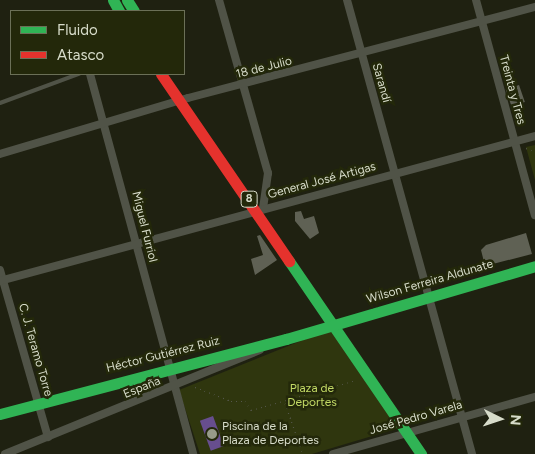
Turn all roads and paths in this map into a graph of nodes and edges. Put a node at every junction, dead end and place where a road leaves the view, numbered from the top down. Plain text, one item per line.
1 (219, 0) edge
2 (347, 0) edge
3 (476, 0) edge
4 (535, 7) edge
5 (482, 22) junction
6 (361, 54) junction
7 (76, 75) edge
8 (90, 75) edge
9 (162, 75) edge
10 (172, 75) edge
11 (242, 85) junction
12 (184, 100) junction
13 (0, 103) edge
14 (106, 124) junction
15 (535, 136) edge
16 (514, 141) junction
17 (0, 154) edge
18 (395, 173) junction
19 (260, 210) junction
20 (535, 215) edge
21 (136, 242) junction
22 (535, 266) edge
23 (0, 270) edge
24 (1, 280) edge
25 (429, 296) junction
26 (334, 325) junction
27 (286, 340) junction
28 (168, 367) junction
29 (368, 377) junction
30 (187, 381) junction
31 (174, 387) junction
32 (535, 397) edge
33 (39, 403) junction
34 (284, 403) junction
35 (0, 414) edge
36 (463, 417) junction
37 (407, 434) junction
38 (48, 437) junction
39 (5, 454) edge
40 (193, 454) edge
41 (303, 454) edge
42 (333, 454) edge
43 (421, 454) edge
44 (472, 454) edge

1 - 11 street
2 - 6 street, Sarandí
3 - 5 street, Treinta y Tres
4 - 5 street, 18 de Julio
5 - 6 street, 18 de Julio
5 - 16 street, Treinta y Tres
6 - 11 street, 18 de Julio
6 - 18 street, Sarandí
7 - 13 lane
8 - 14 street, Miguel Furriol
9 - 12 main road, 8
10 - 12 main road, 8
11 - 12 street, 18 de Julio
11 - 19 street
12 - 14 street, 18 de Julio
12 - 19 main road, 8
14 - 17 street, 18 de Julio
14 - 21 street, Miguel Furriol
15 - 16 street, General José Artigas
16 - 18 street, General José Artigas
16 - 20 street, Treinta y Tres
18 - 19 street, General José Artigas
18 - 25 street, Sarandí
19 - 21 street, General José Artigas
19 - 26 main road, 8
21 - 24 street, General José Artigas
21 - 28 street, Miguel Furriol
22 - 25 main road, Wilson Ferreira Aldunate
23 - 24 street, C. J. Teramo Torre
24 - 33 street, C. J. Teramo Torre
25 - 26 main road, Wilson Ferreira Aldunate
25 - 36 street, Sarandí
26 - 27 main road, Héctor Gutiérrez Ruiz
26 - 29 main road, 8
27 - 28 main road, Héctor Gutiérrez Ruiz
27 - 30 street, España
28 - 31 street, Miguel Furriol
28 - 33 main road, Héctor Gutiérrez Ruiz
29 - 34 path
29 - 37 main road, 8
30 - 31 street, España
30 - 34 path
31 - 38 street, España
31 - 40 street, Miguel Furriol
32 - 36 street, José Pedro Varela
33 - 35 main road, Héctor Gutiérrez Ruiz
33 - 38 street, C. J. Teramo Torre
34 - 41 path
36 - 37 street, José Pedro Varela
36 - 44 street, Sarandí
37 - 42 street, José Pedro Varela
37 - 43 main road, 8
38 - 39 street, España

